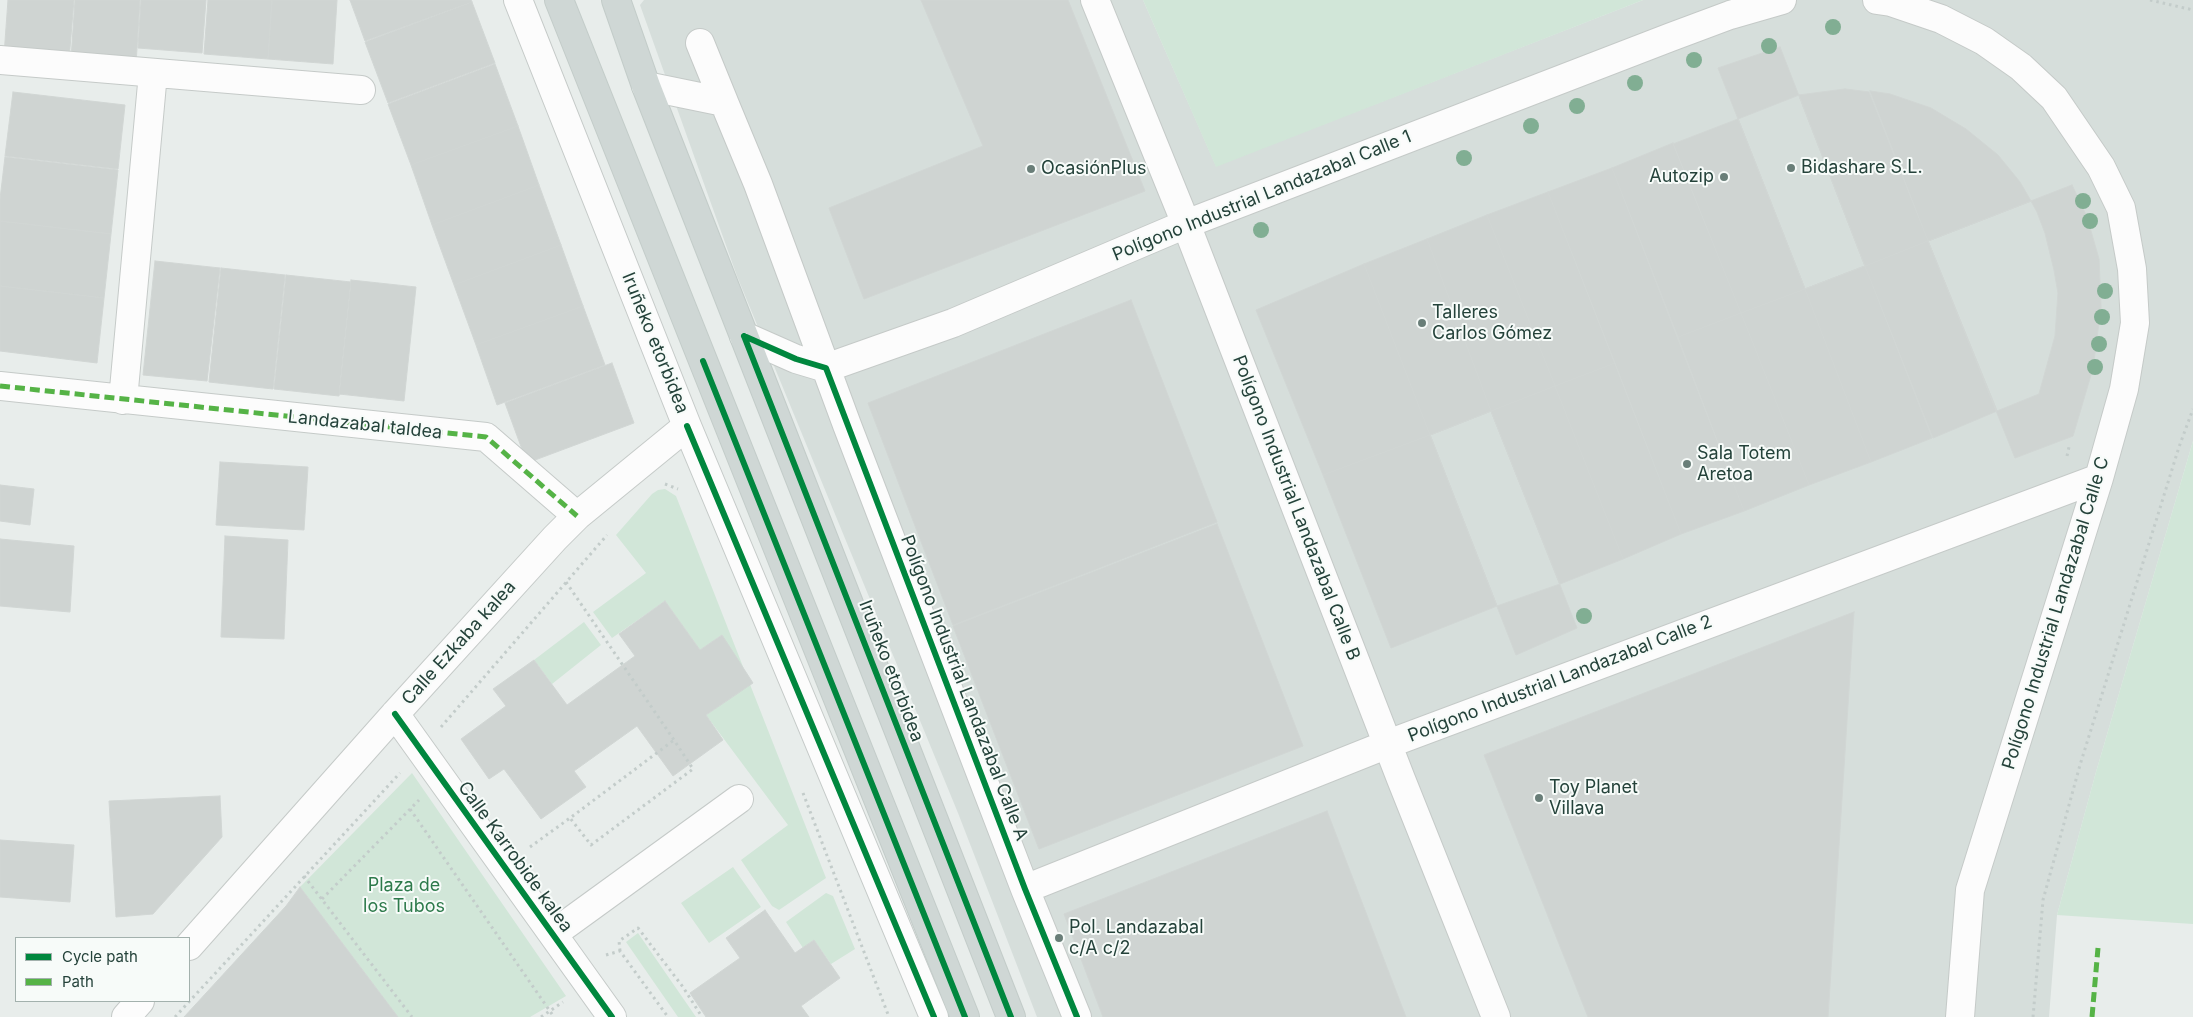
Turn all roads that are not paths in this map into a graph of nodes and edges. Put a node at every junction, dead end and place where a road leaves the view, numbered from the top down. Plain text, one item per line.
1 (518, 0) edge
2 (559, 0) edge
3 (616, 0) edge
4 (1096, 0) edge
5 (1782, 0) edge
6 (1877, 0) edge
7 (700, 43) dead end
8 (0, 60) edge
9 (153, 73) junction
10 (646, 86) junction
11 (361, 90) dead end
12 (724, 102) junction
13 (1186, 224) junction
14 (744, 336) junction
15 (826, 368) junction
16 (0, 386) edge
17 (124, 400) junction
18 (687, 426) junction
19 (2099, 478) junction
20 (577, 516) junction
21 (395, 714) junction
22 (1388, 744) junction
23 (738, 798) dead end
24 (1025, 889) junction
25 (552, 934) junction
26 (190, 945) edge
27 (139, 1002) edge
28 (126, 1017) edge
29 (612, 1017) edge
30 (934, 1017) edge
31 (965, 1017) edge
32 (1011, 1017) edge
33 (1077, 1017) edge
34 (1496, 1017) edge
35 (1960, 1017) edge

1 - 18 street, Iruñeko etorbidea
2 - 31 main road
3 - 10 main road, Iruñeko etorbidea
4 - 13 street, Polígono Industrial Landazabal Calle B
5 - 13 street, Polígono Industrial Landazabal Calle 1
6 - 19 street, Polígono Industrial Landazabal Calle C
7 - 12 street, Polígono Industrial Landazabal Calle A
8 - 9 street
9 - 11 street
9 - 17 street
10 - 12 street
10 - 14 main road, Iruñeko etorbidea
12 - 15 street, Polígono Industrial Landazabal Calle A
13 - 15 street, Polígono Industrial Landazabal Calle 1
13 - 22 street, Polígono Industrial Landazabal Calle B
14 - 15 street
14 - 32 main road, Iruñeko etorbidea
15 - 24 street, Polígono Industrial Landazabal Calle A
16 - 17 street, Landazabal taldea
17 - 20 street, Landazabal taldea
18 - 20 street, Calle Ezkaba kalea
18 - 30 street, Iruñeko etorbidea
19 - 22 street, Polígono Industrial Landazabal Calle 2
19 - 35 street, Polígono Industrial Landazabal Calle C
20 - 21 street, Calle Ezkaba kalea
21 - 25 street, Calle Karrobide kalea
21 - 26 street, Calle Ezkaba kalea
22 - 24 street, Polígono Industrial Landazabal Calle 2
22 - 34 street, Polígono Industrial Landazabal Calle B
23 - 25 street, Calle Karrobide kalea
24 - 33 street, Polígono Industrial Landazabal Calle A
25 - 29 street, Calle Karrobide kalea
27 - 28 street

